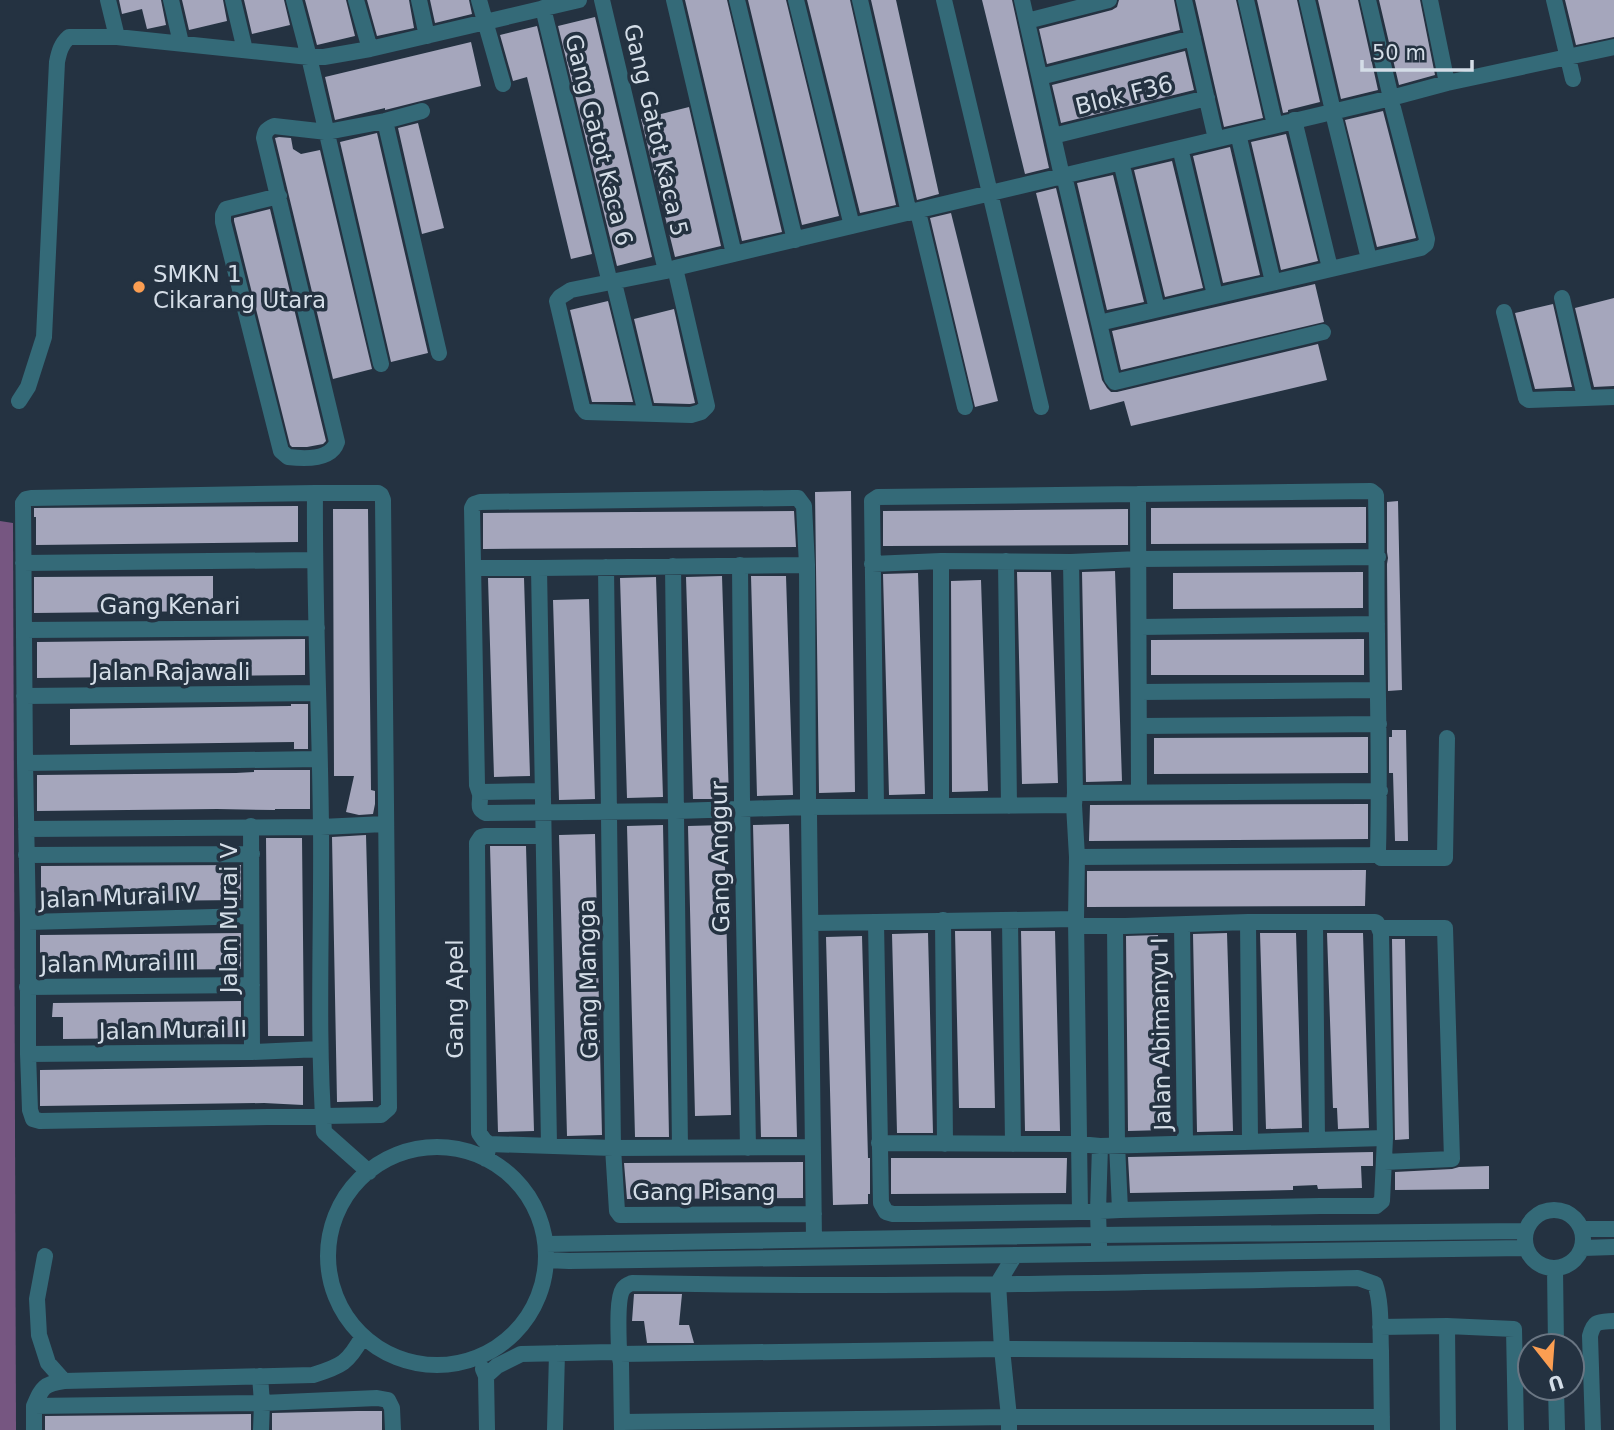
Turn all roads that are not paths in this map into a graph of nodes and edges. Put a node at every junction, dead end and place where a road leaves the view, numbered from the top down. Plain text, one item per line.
1 (108, 0) edge
2 (172, 0) edge
3 (233, 0) edge
4 (294, 0) edge
5 (356, 0) edge
6 (419, 0) edge
7 (479, 0) edge
8 (579, 0) edge
9 (602, 0) edge
10 (674, 0) edge
11 (737, 0) edge
12 (796, 0) edge
13 (860, 0) edge
14 (944, 0) edge
15 (1022, 0) edge
16 (1109, 0) edge
17 (1184, 0) edge
18 (1246, 0) edge
19 (1307, 0) edge
20 (1368, 0) edge
21 (1430, 0) edge
22 (1554, 0) edge
23 (543, 8) junction
24 (1027, 21) junction
25 (485, 22) junction
26 (427, 36) junction
27 (117, 37) junction
28 (1193, 38) junction
29 (181, 43) junction
30 (1614, 47) edge
31 (370, 49) junction
32 (245, 50) junction
33 (1567, 56) junction
34 (309, 57) junction
35 (1040, 77) junction
36 (1573, 79) dead end
37 (1447, 83) junction
38 (503, 84) dead end
39 (1207, 98) junction
40 (1392, 103) junction
41 (422, 111) dead end
42 (1334, 116) junction
43 (1294, 120) junction
44 (384, 121) junction
45 (1275, 125) junction
46 (327, 132) junction
47 (1053, 136) junction
48 (1216, 139) junction
49 (1240, 142) dead end
50 (1182, 156) dead end
51 (1123, 170) dead end
52 (1064, 180) junction
53 (990, 194) junction
54 (279, 196) junction
55 (914, 212) junction
56 (852, 226) junction
57 (795, 240) junction
58 (734, 254) junction
59 (1369, 259) junction
60 (1331, 268) junction
61 (671, 270) junction
62 (1273, 282) junction
63 (612, 283) junction
64 (1215, 295) junction
65 (1562, 298) dead end
66 (1157, 309) junction
67 (1504, 312) dead end
68 (1099, 323) junction
69 (1323, 332) dead end
70 (439, 353) dead end
71 (381, 364) dead end
72 (1585, 397) junction
73 (1614, 397) edge
74 (19, 401) dead end
75 (965, 407) dead end
76 (1041, 407) dead end
77 (646, 413) junction
78 (315, 493) junction
79 (1138, 494) junction
80 (1378, 557) junction
81 (1139, 559) junction
82 (314, 560) junction
83 (941, 561) junction
84 (1006, 561) junction
85 (1071, 562) junction
86 (23, 563) junction
87 (872, 564) junction
88 (740, 565) junction
89 (807, 565) junction
90 (673, 566) junction
91 (606, 567) junction
92 (474, 568) junction
93 (539, 568) junction
94 (1377, 624) junction
95 (1140, 627) junction
96 (317, 628) junction
97 (24, 630) junction
98 (1378, 690) junction
99 (1139, 692) junction
100 (318, 693) junction
101 (24, 696) junction
102 (1378, 723) junction
103 (1140, 726) junction
104 (1447, 738) dead end
105 (319, 759) junction
106 (25, 763) junction
107 (543, 791) junction
108 (1380, 791) junction
109 (480, 792) junction
110 (1139, 792) junction
111 (1075, 799) junction
112 (941, 806) junction
113 (1009, 806) junction
114 (808, 807) junction
115 (876, 807) junction
116 (742, 809) junction
117 (609, 811) junction
118 (676, 811) junction
119 (543, 812) junction
120 (385, 824) junction
121 (251, 827) junction
122 (321, 827) junction
123 (26, 830) junction
124 (543, 836) junction
125 (1378, 852) junction
126 (252, 853) junction
127 (26, 855) junction
128 (1077, 857) junction
129 (251, 916) junction
130 (943, 920) junction
131 (1010, 920) junction
132 (28, 922) junction
133 (876, 922) junction
134 (1076, 922) junction
135 (1248, 922) junction
136 (1315, 922) junction
137 (811, 923) junction
138 (1182, 925) junction
139 (1115, 926) junction
140 (1379, 928) junction
141 (252, 985) junction
142 (27, 987) junction
143 (320, 1049) junction
144 (252, 1052) junction
145 (28, 1054) junction
146 (323, 1116) junction
147 (1385, 1138) junction
148 (1317, 1140) junction
149 (1250, 1141) junction
150 (1185, 1142) junction
151 (879, 1143) junction
152 (945, 1144) junction
153 (1013, 1144) junction
154 (1079, 1144) junction
155 (1117, 1144) junction
156 (549, 1146) junction
157 (1100, 1146) junction
158 (813, 1147) junction
159 (613, 1148) junction
160 (680, 1148) junction
161 (748, 1148) junction
162 (488, 1151) junction
163 (1384, 1163) junction
164 (369, 1172) junction
165 (1320, 1206) junction
166 (1183, 1208) junction
167 (1120, 1210) junction
168 (1098, 1211) junction
169 (1080, 1212) junction
170 (1042, 1213) junction
171 (814, 1214) junction
172 (922, 1214) junction
173 (1614, 1228) edge
174 (1583, 1229) junction
175 (1525, 1231) junction
176 (1317, 1233) junction
177 (1186, 1234) junction
178 (1098, 1235) junction
179 (1044, 1237) junction
180 (923, 1238) junction
181 (814, 1240) junction
182 (1614, 1247) edge
183 (1525, 1248) junction
184 (1583, 1248) junction
185 (1358, 1251) junction
186 (546, 1252) junction
187 (1206, 1253) junction
188 (1015, 1255) junction
189 (1099, 1255) junction
190 (45, 1256) dead end
191 (879, 1257) junction
192 (713, 1259) junction
193 (1555, 1269) junction
194 (1358, 1278) junction
195 (1206, 1281) junction
196 (998, 1283) junction
197 (881, 1284) junction
198 (712, 1285) junction
199 (1614, 1321) edge
200 (1447, 1326) junction
201 (1380, 1327) junction
202 (1556, 1332) edge
203 (363, 1336) junction
204 (1002, 1349) junction
205 (1381, 1351) junction
206 (557, 1353) junction
207 (618, 1354) junction
208 (479, 1356) junction
209 (260, 1376) junction
210 (486, 1376) junction
211 (64, 1381) junction
212 (1556, 1402) edge
213 (262, 1403) junction
214 (34, 1406) junction
215 (1009, 1424) edge
216 (1382, 1424) edge
217 (622, 1426) edge
218 (34, 1430) edge
219 (261, 1430) edge
220 (393, 1430) edge
221 (488, 1430) edge
222 (555, 1430) edge
223 (1448, 1430) edge
224 (1516, 1430) edge
225 (1557, 1430) edge
226 (1593, 1430) edge

1 - 27 street
2 - 29 street
3 - 32 street
4 - 34 street
5 - 31 street
6 - 26 street
7 - 25 street
8 - 23 street
9 - 61 street, Gang Gatot Kaca 5
10 - 58 street
11 - 57 street
12 - 56 street
13 - 55 street
14 - 53 street
15 - 24 street
16 - 24 street
17 - 28 street
18 - 45 street
19 - 42 street
20 - 40 street
21 - 37 street
22 - 33 street
23 - 25 street
23 - 63 street, Gang Gatot Kaca 6
24 - 35 street
25 - 26 street
25 - 38 street
26 - 31 street
27 - 29 street
27 - 74 street
28 - 35 street
28 - 39 street
29 - 32 street
30 - 33 street
31 - 34 street
32 - 34 street
33 - 36 street
33 - 37 street
34 - 46 street
35 - 47 street
37 - 40 street
39 - 47 street, Blok F36
39 - 48 street
40 - 42 street
40 - 59 street
41 - 44 street
42 - 43 street
42 - 59 street
43 - 45 street
43 - 60 street
44 - 46 street
44 - 70 street
45 - 48 street
46 - 54 street
46 - 71 street
47 - 52 street
48 - 52 street
49 - 62 street
50 - 64 street
51 - 66 street
52 - 53 street
52 - 68 street
53 - 55 street
53 - 76 street
54 - 54 street
55 - 56 street
55 - 75 street
56 - 57 street
57 - 58 street
58 - 61 street
59 - 60 street
60 - 62 street
61 - 63 street
61 - 77 street, Gang Gatot Kaca 5
62 - 64 street
63 - 77 street, Gang Gatot Kaca 6
63 - 77 street
64 - 66 street
65 - 72 street
66 - 68 street
67 - 72 street
68 - 69 street
72 - 73 street
78 - 82 street
78 - 86 street
78 - 120 street
79 - 80 street
79 - 81 street
79 - 87 street
80 - 81 street
80 - 94 street
81 - 85 street
81 - 95 street
82 - 86 street
82 - 96 street
83 - 84 street
83 - 87 street
83 - 112 street
84 - 85 street
84 - 113 street
85 - 111 street
86 - 97 street
87 - 115 street
88 - 89 street
88 - 90 street
88 - 116 street, Gang Anggur
89 - 92 street
89 - 114 street
90 - 91 street
90 - 118 street
91 - 93 street
91 - 117 street, Gang Mangga
92 - 93 street
92 - 109 street
93 - 107 street
94 - 95 street
94 - 98 street
95 - 99 street
96 - 97 street, Gang Kenari
96 - 100 street
97 - 101 street
98 - 99 street
98 - 102 street
99 - 103 street
100 - 101 street, Jalan Rajawali
100 - 105 street
101 - 106 street
102 - 103 street
102 - 108 street
103 - 110 street
104 - 125 street
105 - 106 street
105 - 122 street
106 - 123 street
107 - 109 street
107 - 119 street
108 - 110 street
108 - 125 street
109 - 119 street
110 - 111 street
111 - 113 street
111 - 128 street
112 - 113 street
112 - 115 street
114 - 115 street
114 - 116 street
114 - 137 street
116 - 118 street
116 - 161 street, Gang Anggur
117 - 118 street
117 - 119 street
117 - 159 street, Gang Mangga
118 - 160 street
119 - 124 street
120 - 122 street
120 - 146 street
121 - 122 street
121 - 123 street
121 - 126 street, Jalan Murai V
122 - 143 street
123 - 127 street
124 - 156 street
124 - 162 street, Gang Apel
125 - 128 street
126 - 127 street
126 - 129 street, Jalan Murai V
127 - 132 street
128 - 134 street
129 - 132 street, Jalan Murai IV
129 - 141 street, Jalan Murai V
130 - 131 street
130 - 133 street
130 - 152 street
131 - 134 street
131 - 153 street
132 - 142 street
133 - 137 street
133 - 151 street
134 - 139 street
134 - 154 street
135 - 136 street
135 - 138 street
135 - 149 street
136 - 140 street
136 - 148 street
137 - 158 street
138 - 139 street
138 - 150 street, Jalan Abimanyu I
139 - 155 street
140 - 147 street
140 - 163 street
141 - 142 street, Jalan Murai III
141 - 144 street, Jalan Murai V
142 - 145 street
143 - 144 street, Jalan Murai II
143 - 146 street
144 - 145 street, Jalan Murai II
145 - 146 street
146 - 164 street
147 - 148 street
147 - 163 street
148 - 149 street
149 - 150 street
150 - 155 street
151 - 152 street
151 - 172 street
152 - 153 street
153 - 154 street
154 - 157 street
154 - 169 street
155 - 157 street
155 - 167 street
156 - 159 street, Gang Pisang
156 - 162 street, Gang Pisang
157 - 168 street
158 - 161 street, Gang Pisang
158 - 171 street
159 - 160 street, Gang Pisang
159 - 171 street, Gang Pisang
160 - 161 street, Gang Pisang
162 - 164 street
162 - 186 street
163 - 165 street
164 - 203 street
165 - 166 street
165 - 176 street
166 - 167 street
166 - 177 street
167 - 168 street
168 - 169 street
168 - 178 street
169 - 170 street
170 - 172 street
170 - 179 street
171 - 181 street
172 - 180 street
173 - 174 street
174 - 175 street
174 - 184 street
175 - 176 street
175 - 183 street
176 - 177 street
177 - 178 street
178 - 179 street
178 - 189 street
179 - 180 street
180 - 181 street
181 - 186 street
182 - 184 street
183 - 185 street
183 - 193 street
184 - 193 street
185 - 187 street
185 - 194 street
186 - 192 street
186 - 208 street
187 - 189 street
187 - 195 street
188 - 189 street
188 - 191 street
188 - 196 street
190 - 211 street
191 - 192 street
191 - 197 street
192 - 198 street
193 - 202 street
194 - 195 street
194 - 201 street
195 - 196 street
196 - 197 street
196 - 204 street
197 - 198 street
198 - 207 street
199 - 226 street
200 - 201 street
200 - 223 street
200 - 224 street
201 - 205 street
203 - 208 street
203 - 209 street
204 - 205 street
204 - 207 street
204 - 215 street
205 - 216 street
206 - 207 street
206 - 210 street
206 - 222 street
207 - 217 street
208 - 210 street
209 - 211 street
209 - 213 street
210 - 221 street
211 - 214 street
212 - 225 street
213 - 214 street
213 - 219 street
213 - 220 street
214 - 218 street
215 - 216 street
215 - 217 street

